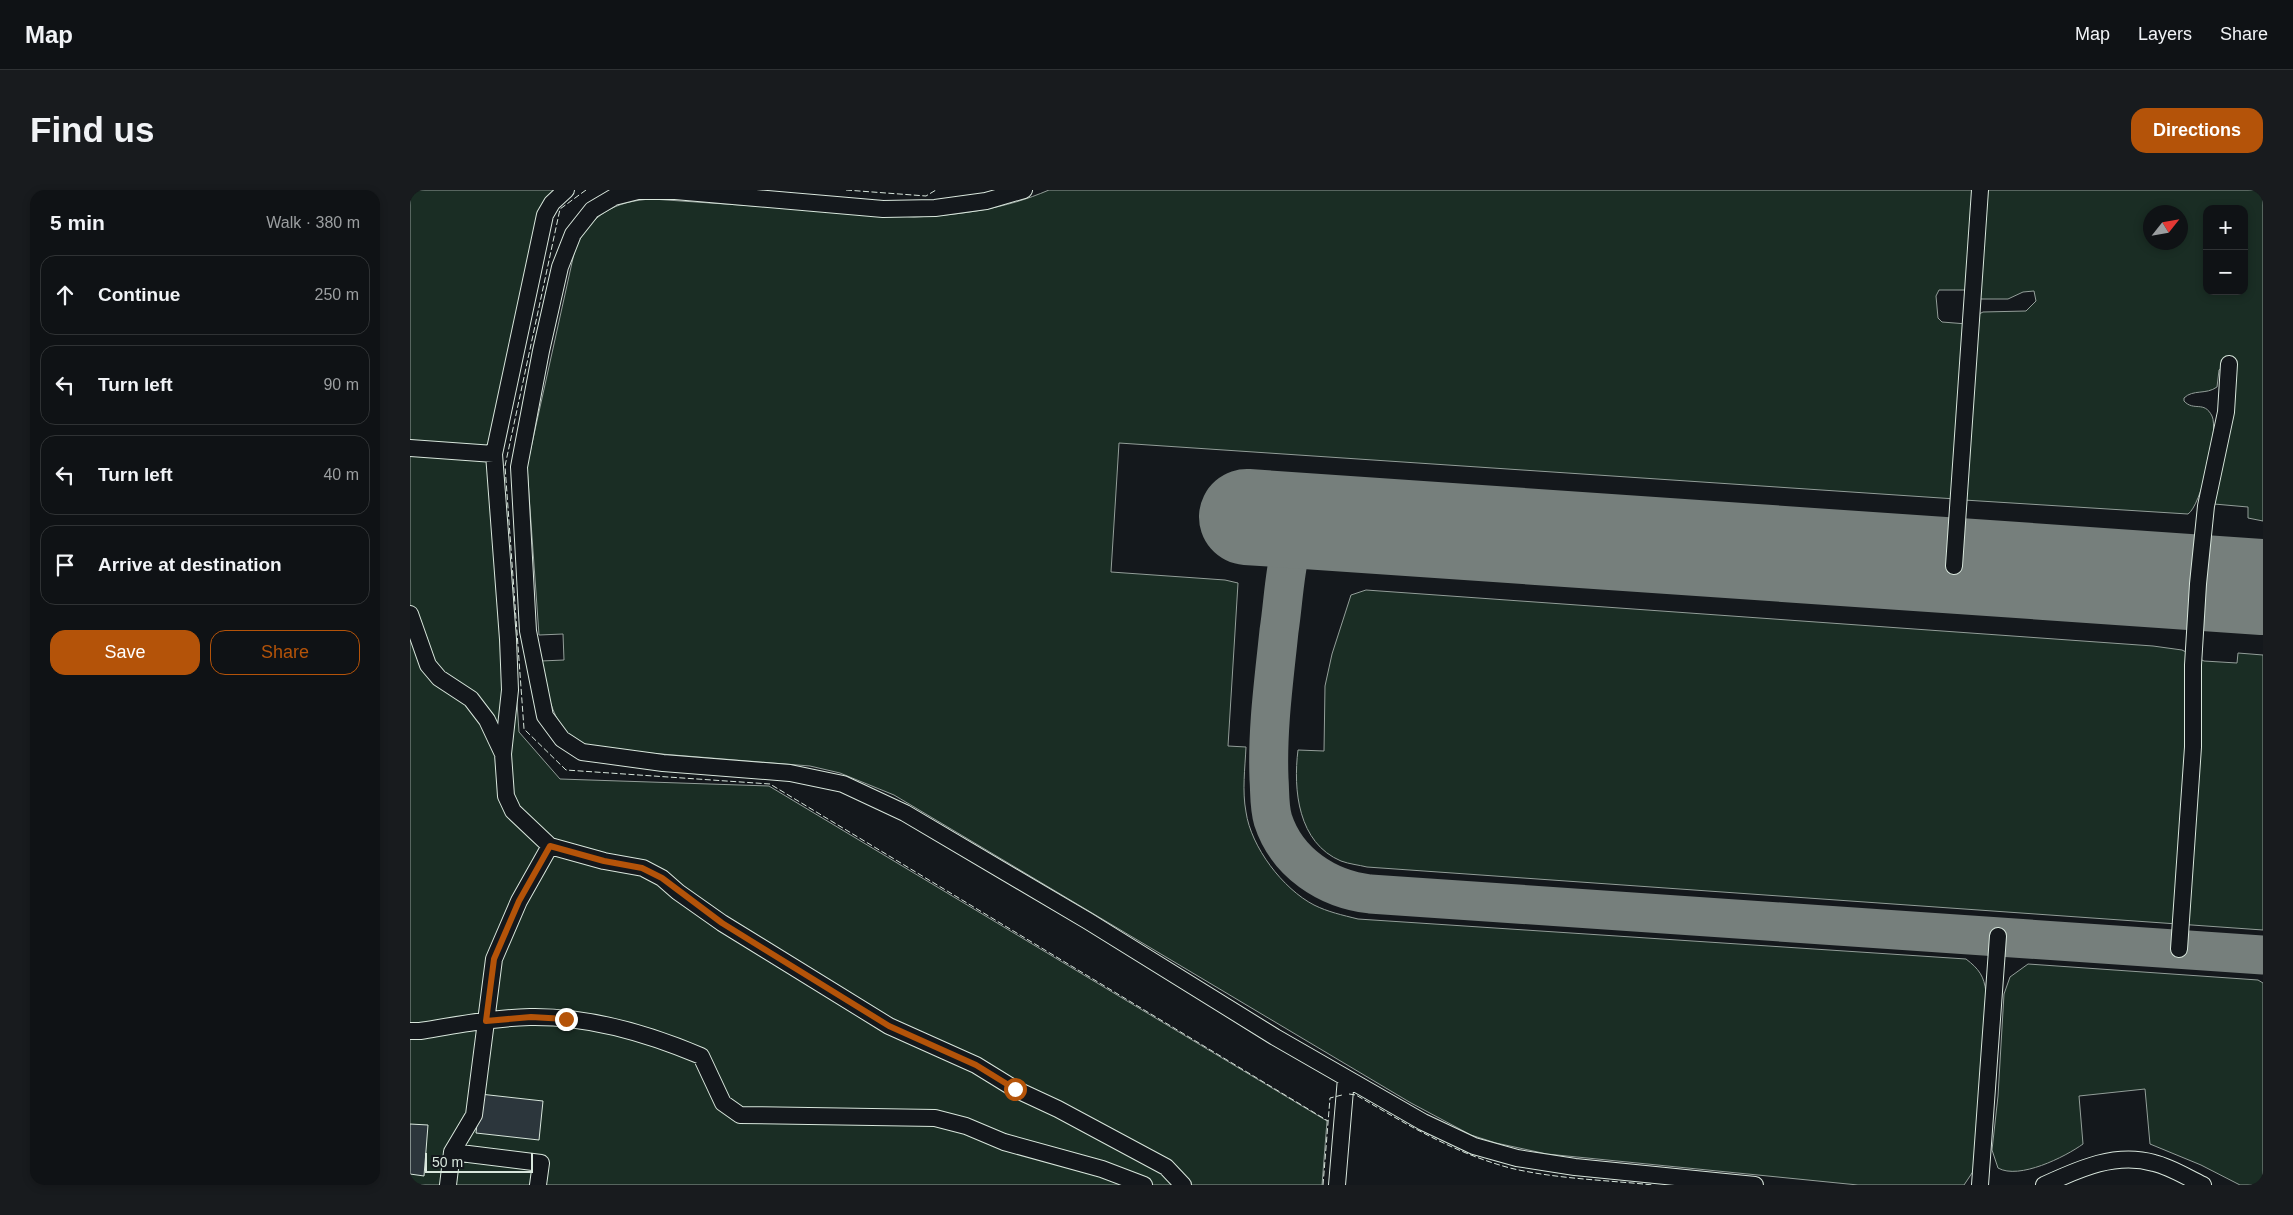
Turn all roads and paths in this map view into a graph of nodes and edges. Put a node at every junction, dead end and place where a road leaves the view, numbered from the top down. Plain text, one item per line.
1 (566, 190) edge
2 (1024, 190) edge
3 (1980, 190) edge
4 (2229, 364) dead end
5 (410, 448) edge
6 (494, 454) junction
7 (1954, 566) dead end
8 (410, 614) edge
9 (503, 754) junction
10 (550, 846) junction
11 (1998, 936) dead end
12 (2179, 949) dead end
13 (486, 1021) junction
14 (410, 1031) edge
15 (1346, 1078) junction
16 (452, 1152) junction
17 (448, 1185) edge
18 (538, 1185) edge
19 (1144, 1185) edge
20 (1183, 1185) edge
21 (1337, 1185) edge
22 (1755, 1185) edge
23 (1980, 1185) edge
24 (2044, 1185) edge
25 (2204, 1185) edge

1 - 6 lane
2 - 15 lane
3 - 7 lane
4 - 12 lane
5 - 6 lane
6 - 9 lane
8 - 9 lane
9 - 10 lane
10 - 13 lane
10 - 20 lane
11 - 23 lane
13 - 14 lane
13 - 16 lane
13 - 19 lane
15 - 21 lane
15 - 22 lane
16 - 17 lane
16 - 18 lane
24 - 25 lane

